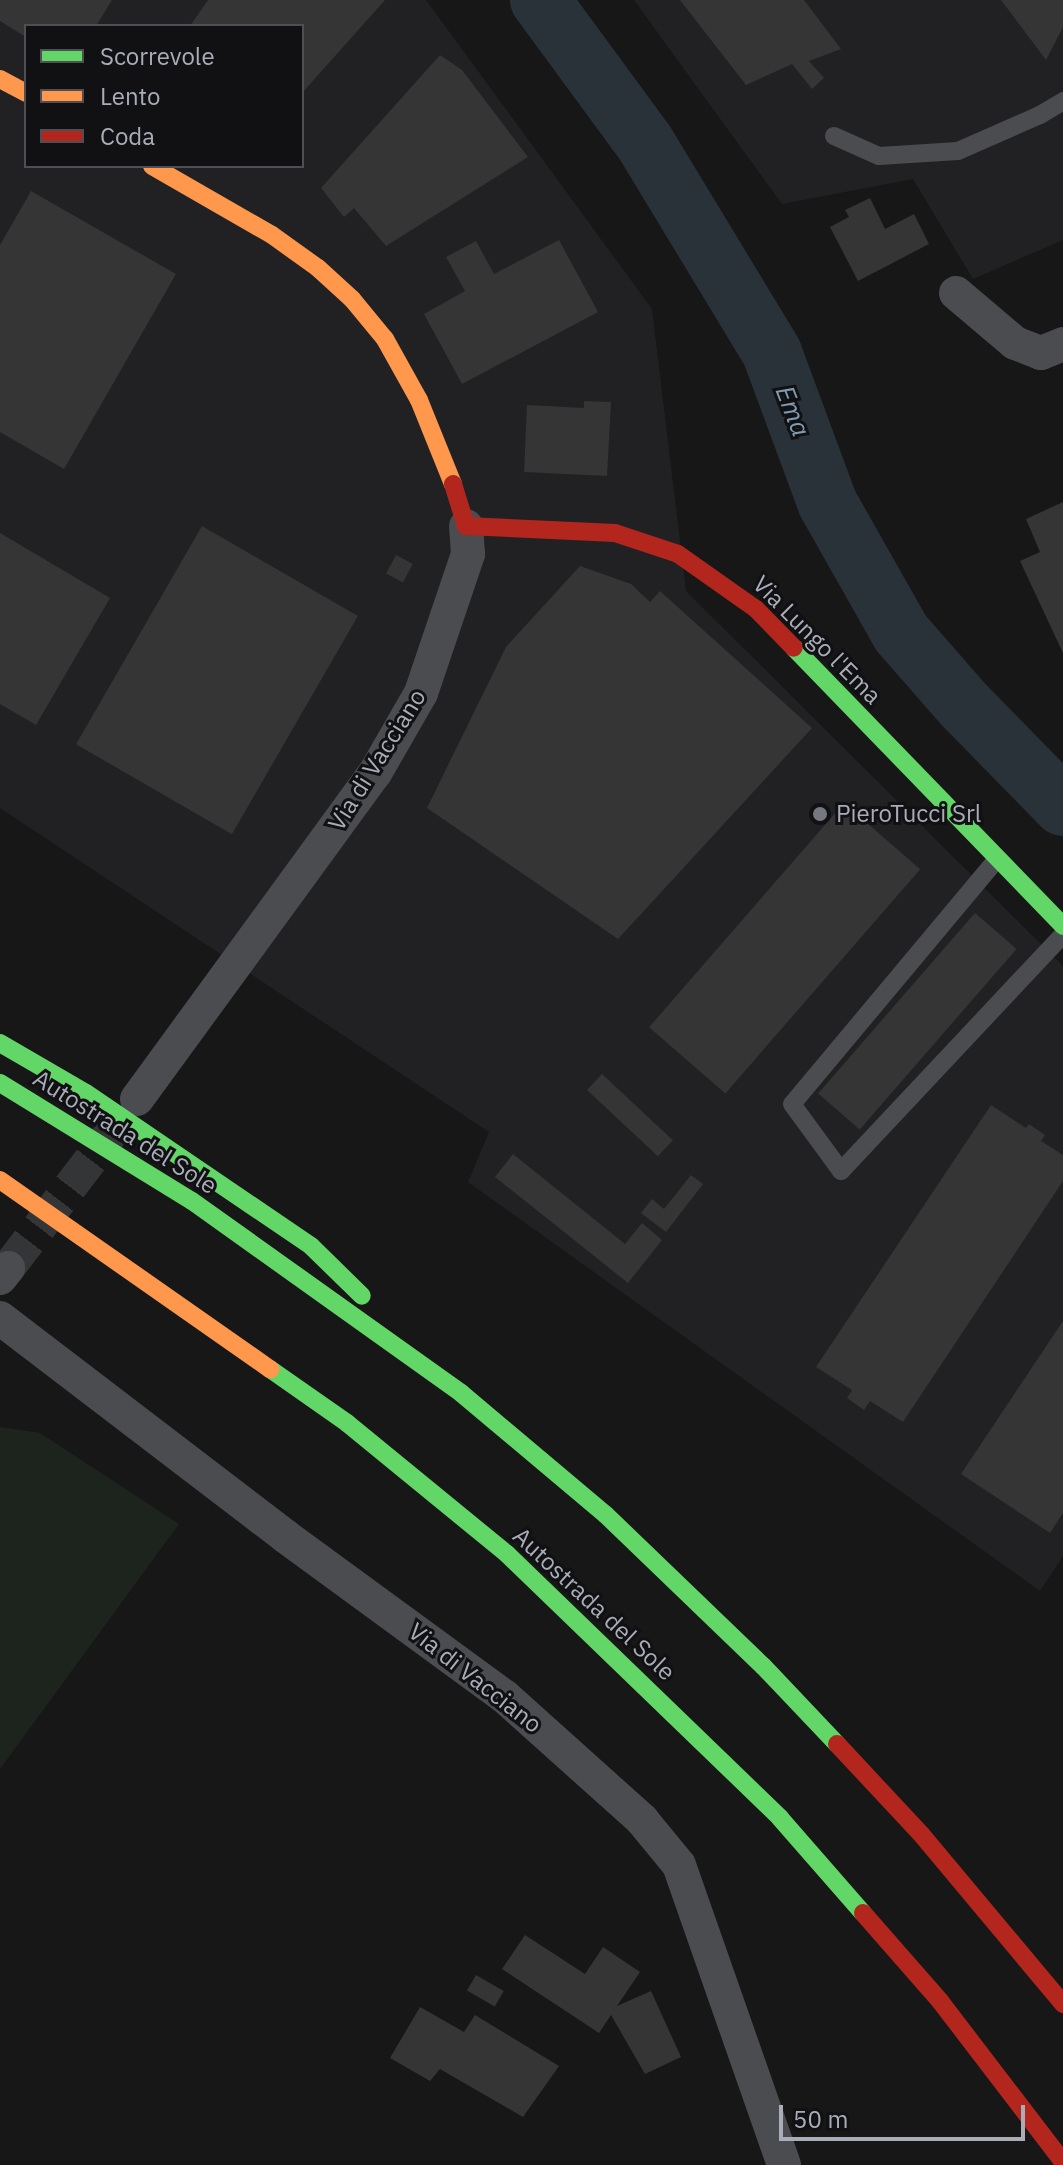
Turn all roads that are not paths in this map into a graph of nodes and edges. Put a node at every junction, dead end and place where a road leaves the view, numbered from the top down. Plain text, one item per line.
1 (0, 79) edge
2 (24, 92) edge
3 (1063, 101) edge
4 (834, 136) dead end
5 (155, 168) edge
6 (956, 293) dead end
7 (1063, 344) edge
8 (466, 526) junction
9 (997, 859) junction
10 (1063, 926) edge
11 (1063, 935) edge
12 (0, 1043) edge
13 (0, 1083) edge
14 (137, 1099) tunnel mouth
15 (0, 1180) edge
16 (0, 1318) edge
17 (461, 1393) junction
18 (1063, 2004) edge
19 (1063, 2162) edge
20 (784, 2165) edge

1 - 2 main road
3 - 4 lane
5 - 8 main road, Via di Vacciano
6 - 7 street
8 - 9 main road, Via Lungo l'Ema
8 - 14 street, Via di Vacciano
9 - 10 main road, Via Lungo l'Ema
9 - 11 lane
12 - 17 main road
13 - 17 main road, Autostrada del Sole
15 - 19 main road, Autostrada del Sole
16 - 20 street, Via di Vacciano
17 - 18 main road, Autostrada del Sole

